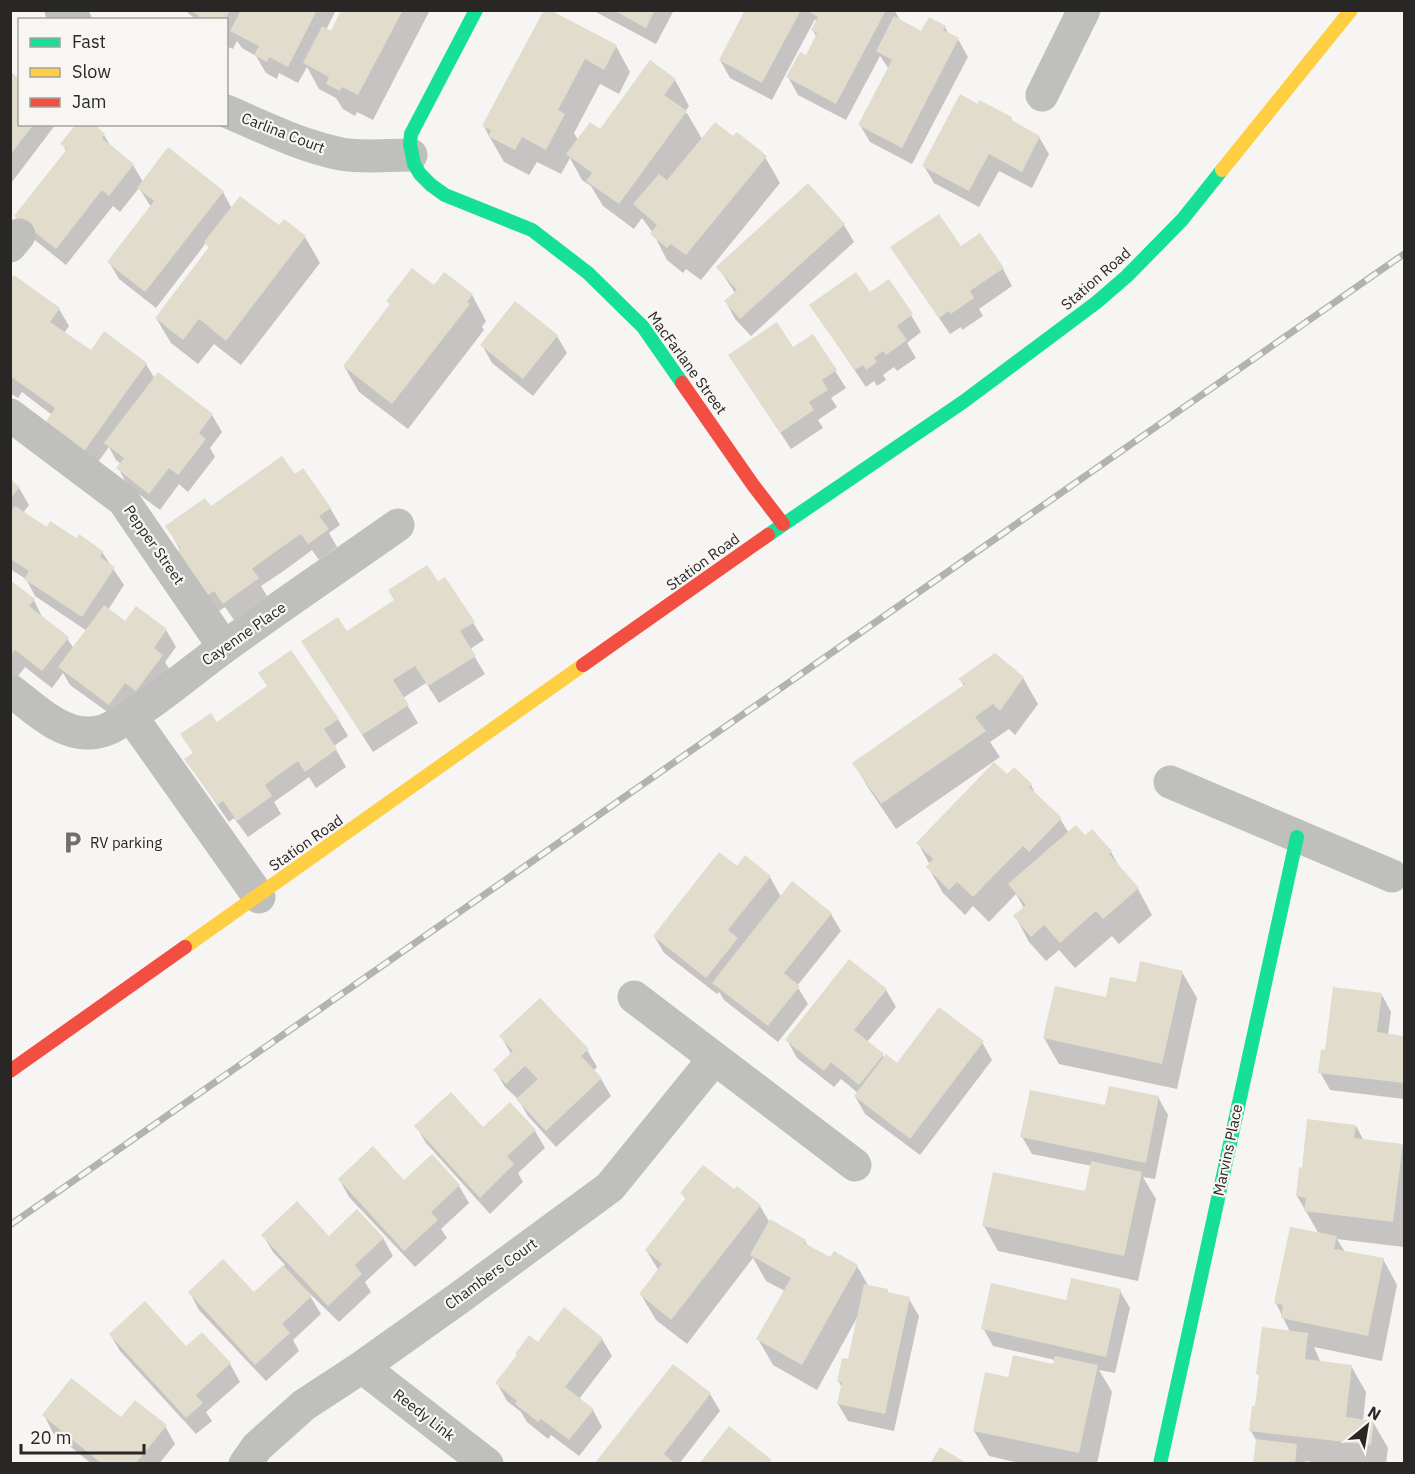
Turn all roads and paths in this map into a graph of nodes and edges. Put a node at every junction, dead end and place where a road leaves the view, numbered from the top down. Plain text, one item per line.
1 (476, 10) edge
2 (1351, 10) edge
3 (1077, 13) edge
4 (1042, 95) dead end
5 (228, 112) edge
6 (411, 155) junction
7 (10, 414) edge
8 (783, 524) junction
9 (398, 525) dead end
10 (224, 647) junction
11 (10, 690) edge
12 (131, 716) junction
13 (1170, 783) dead end
14 (1297, 837) junction
15 (1392, 876) dead end
16 (259, 897) junction
17 (634, 997) dead end
18 (714, 1059) junction
19 (10, 1071) edge
20 (855, 1165) dead end
21 (362, 1367) junction
22 (245, 1464) edge
23 (487, 1464) edge
24 (1160, 1464) edge

1 - 6 street
2 - 8 street, Station Road
3 - 4 street
5 - 6 street, Carlina Court
6 - 8 street, MacFarlane Street
7 - 10 street, Pepper Street
8 - 16 street, Station Road
9 - 10 street, Cayenne Place
10 - 12 street, Cayenne Place
11 - 12 street, Cayenne Place
12 - 16 street
13 - 14 street
14 - 15 street
14 - 24 street, Marvins Place
16 - 19 street, Station Road
17 - 18 street
18 - 20 street
18 - 21 street, Chambers Court
21 - 22 street, Chambers Court
21 - 23 street, Reedy Link

